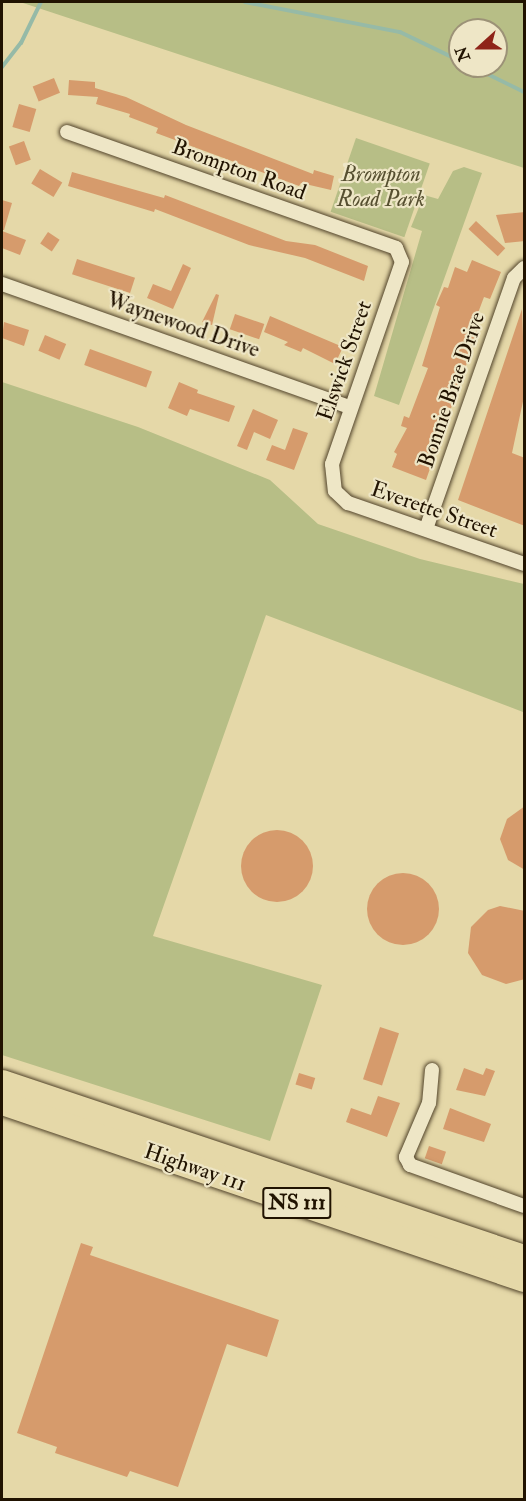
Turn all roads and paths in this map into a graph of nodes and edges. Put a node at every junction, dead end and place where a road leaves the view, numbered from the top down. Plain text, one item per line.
1 (67, 132) dead end
2 (396, 248) joint
3 (525, 268) edge
4 (2, 284) edge
5 (350, 407) junction
6 (335, 490) joint
7 (426, 529) junction
8 (525, 564) edge
9 (432, 1070) dead end
10 (2, 1073) edge
11 (2, 1082) edge
12 (2, 1103) edge
13 (2, 1108) edge
14 (70, 1126) junction
15 (212, 1152) junction
16 (525, 1206) edge
17 (525, 1257) edge
18 (525, 1280) edge

1 - 2 street, Brompton Road
2 - 5 street, Elswick Street
3 - 7 street, Bonnie Brae Drive
4 - 5 street, Waynewood Drive
5 - 6 street, Elswick Street
6 - 7 street, Everette Street
7 - 8 street, Everette Street
9 - 16 street
10 - 15 highway
11 - 15 highway, Highway 111 / NS 111
12 - 14 highway, Highway 111 / NS 111
13 - 14 highway
14 - 18 highway, Highway 111 / NS 111
15 - 17 highway, Highway 111 / NS 111

